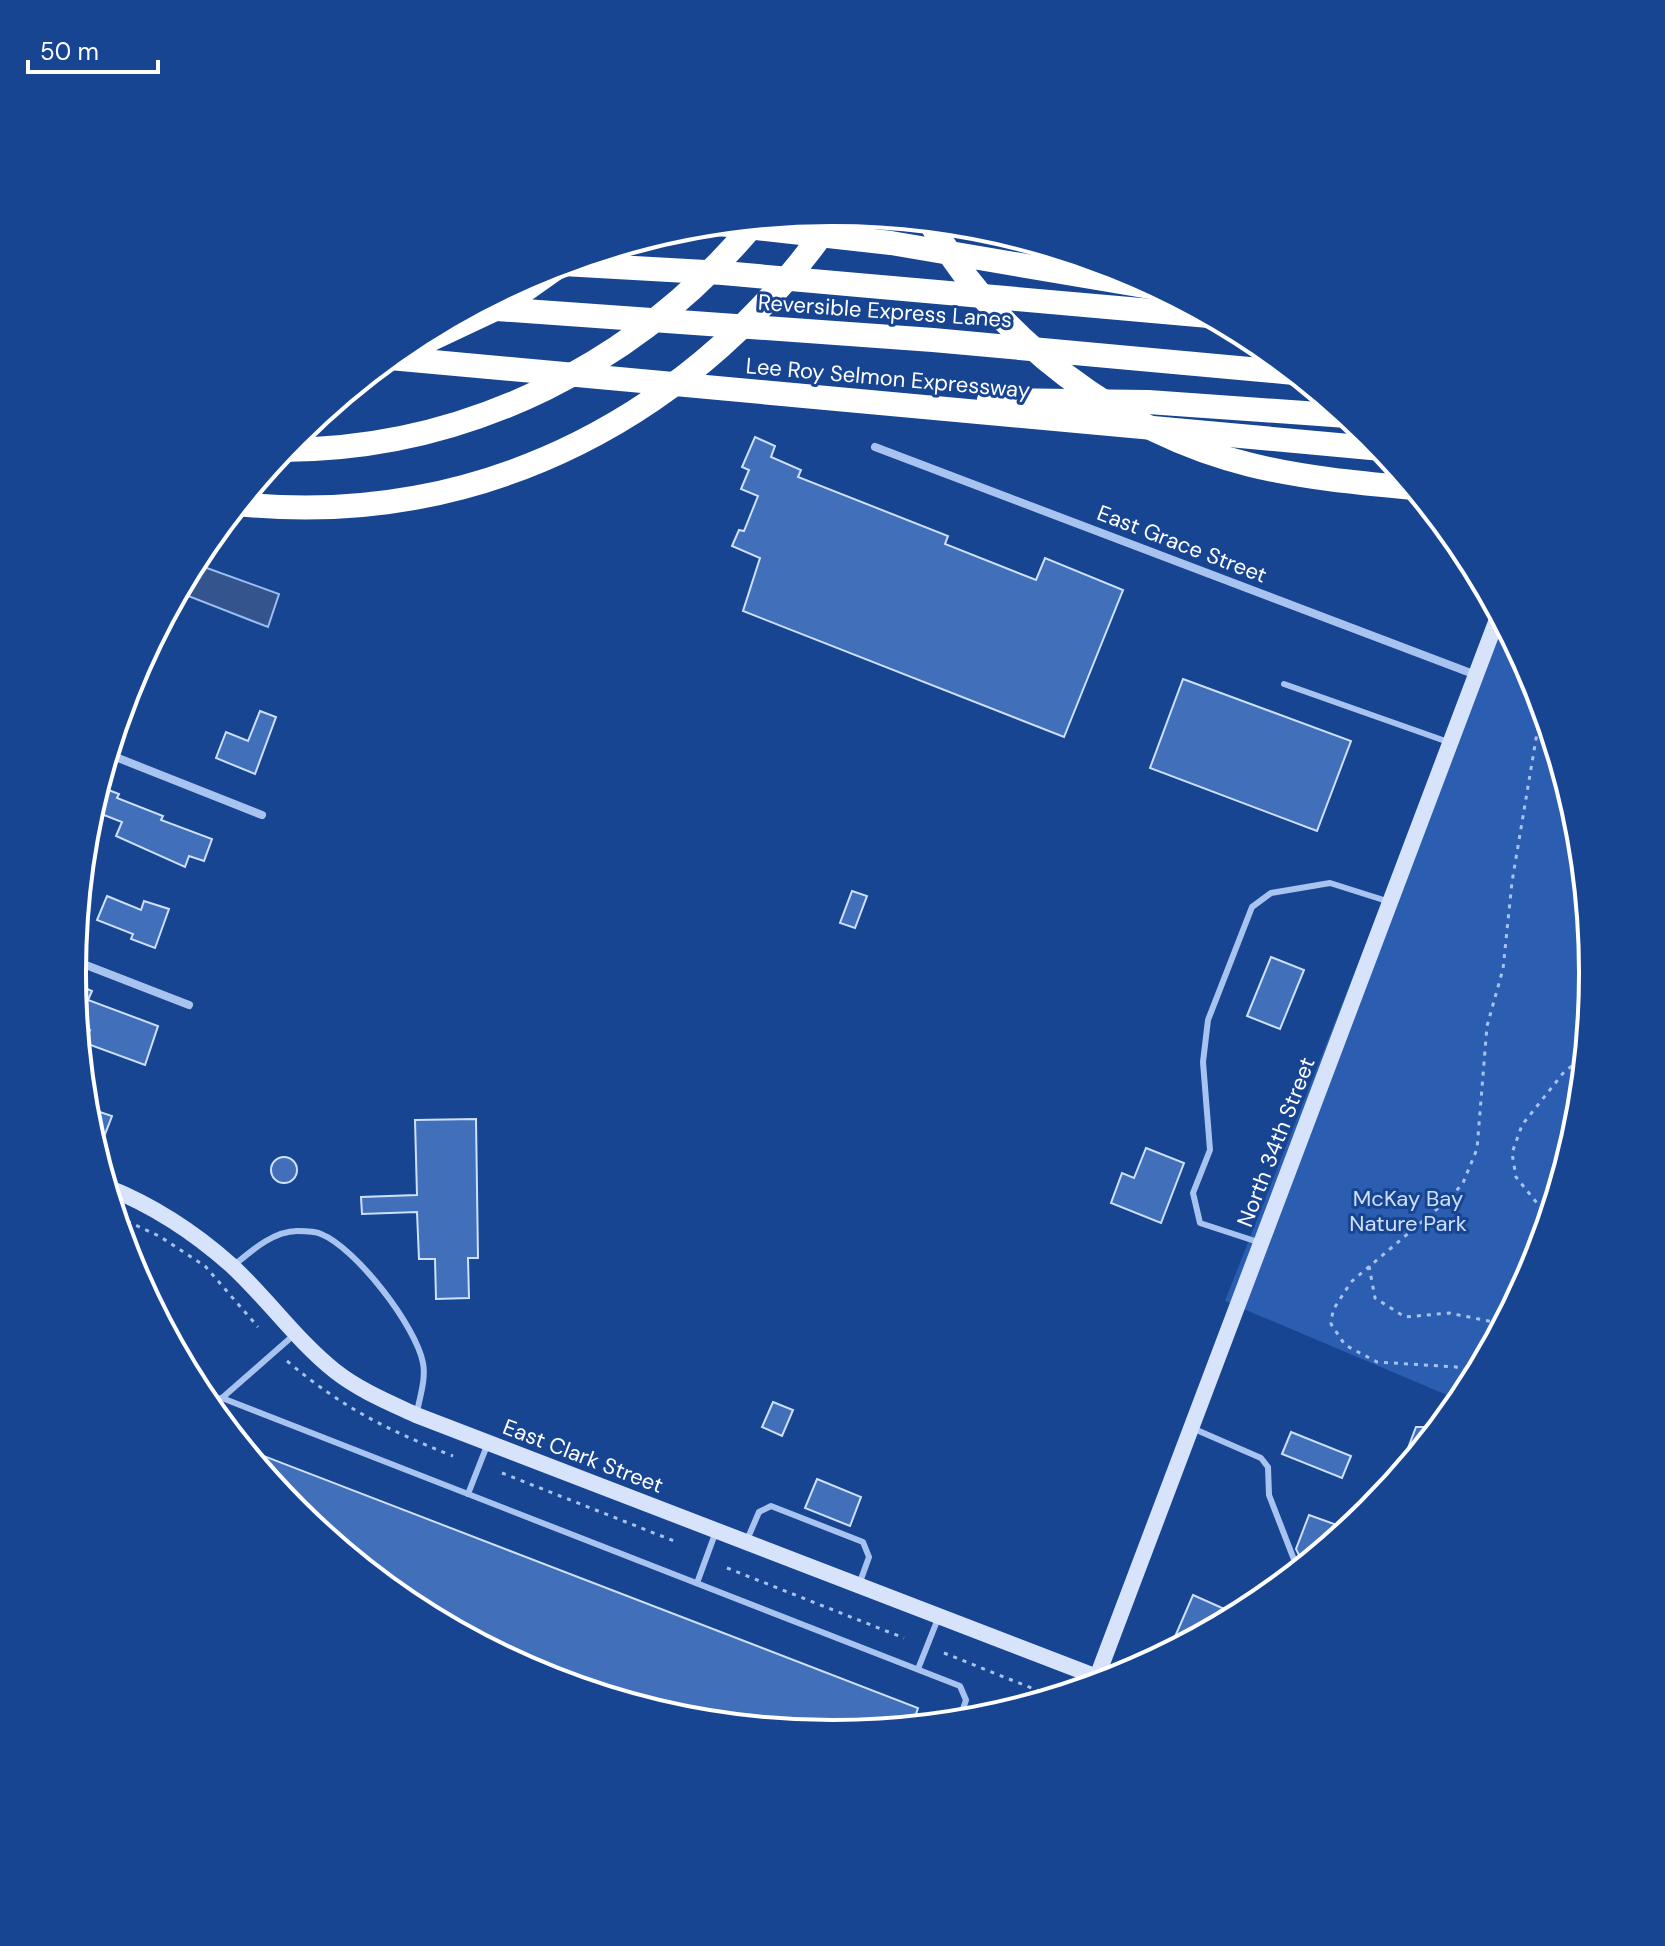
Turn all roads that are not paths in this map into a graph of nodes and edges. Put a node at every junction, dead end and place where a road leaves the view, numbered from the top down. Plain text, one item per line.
1 (827, 226) edge
2 (769, 230) edge
3 (747, 232) edge
4 (938, 234) edge
5 (594, 266) edge
6 (1110, 280) edge
7 (515, 297) edge
8 (491, 309) edge
9 (1182, 314) edge
10 (472, 320) edge
11 (407, 360) edge
12 (1273, 371) edge
13 (882, 403) junction
14 (1328, 415) edge
15 (875, 447) dead end
16 (1362, 447) edge
17 (301, 449) edge
18 (1398, 486) edge
19 (252, 505) edge
20 (1494, 628) edge
21 (1476, 675) junction
22 (1284, 684) dead end
23 (1451, 743) junction
24 (118, 758) edge
25 (262, 815) dead end
26 (1391, 902) junction
27 (86, 965) edge
28 (189, 1005) dead end
29 (122, 1199) edge
30 (1262, 1243) junction
31 (232, 1266) junction
32 (295, 1334) junction
33 (222, 1398) joint
34 (416, 1415) junction
35 (1192, 1428) junction
36 (488, 1443) junction
37 (468, 1494) junction
38 (716, 1530) junction
39 (746, 1542) junction
40 (1294, 1559) edge
41 (697, 1583) junction
42 (859, 1586) junction
43 (939, 1616) junction
44 (1105, 1668) edge
45 (918, 1669) junction
46 (1085, 1675) edge
47 (962, 1708) edge

1 - 19 highway, bridge
2 - 6 highway
3 - 17 highway, bridge
4 - 18 highway, bridge
5 - 9 highway
7 - 10 highway, bridge
8 - 12 highway, Reversible Express Lanes, bridge
11 - 13 highway, Lee Roy Selmon Expressway, bridge
13 - 14 highway
13 - 16 highway, Lee Roy Selmon Expressway
15 - 21 street, East Grace Street
20 - 21 street, North 34th Street
21 - 23 street, North 34th Street
22 - 23 lane
23 - 26 street, North 34th Street
24 - 25 street
26 - 30 street, North 34th Street
26 - 30 lane
27 - 28 street
29 - 31 street, East Clark Street
30 - 35 street, North 34th Street
31 - 32 street, East Clark Street
31 - 34 lane
32 - 33 lane
32 - 34 street, East Clark Street
33 - 37 lane
34 - 36 street, East Clark Street
35 - 40 lane
35 - 44 street, North 34th Street
36 - 37 lane
36 - 38 street, East Clark Street
37 - 41 lane
38 - 39 street, East Clark Street
38 - 41 lane
39 - 42 street, East Clark Street
39 - 42 lane
41 - 45 lane
42 - 43 street, East Clark Street
43 - 45 lane
43 - 46 street, East Clark Street
45 - 47 lane

